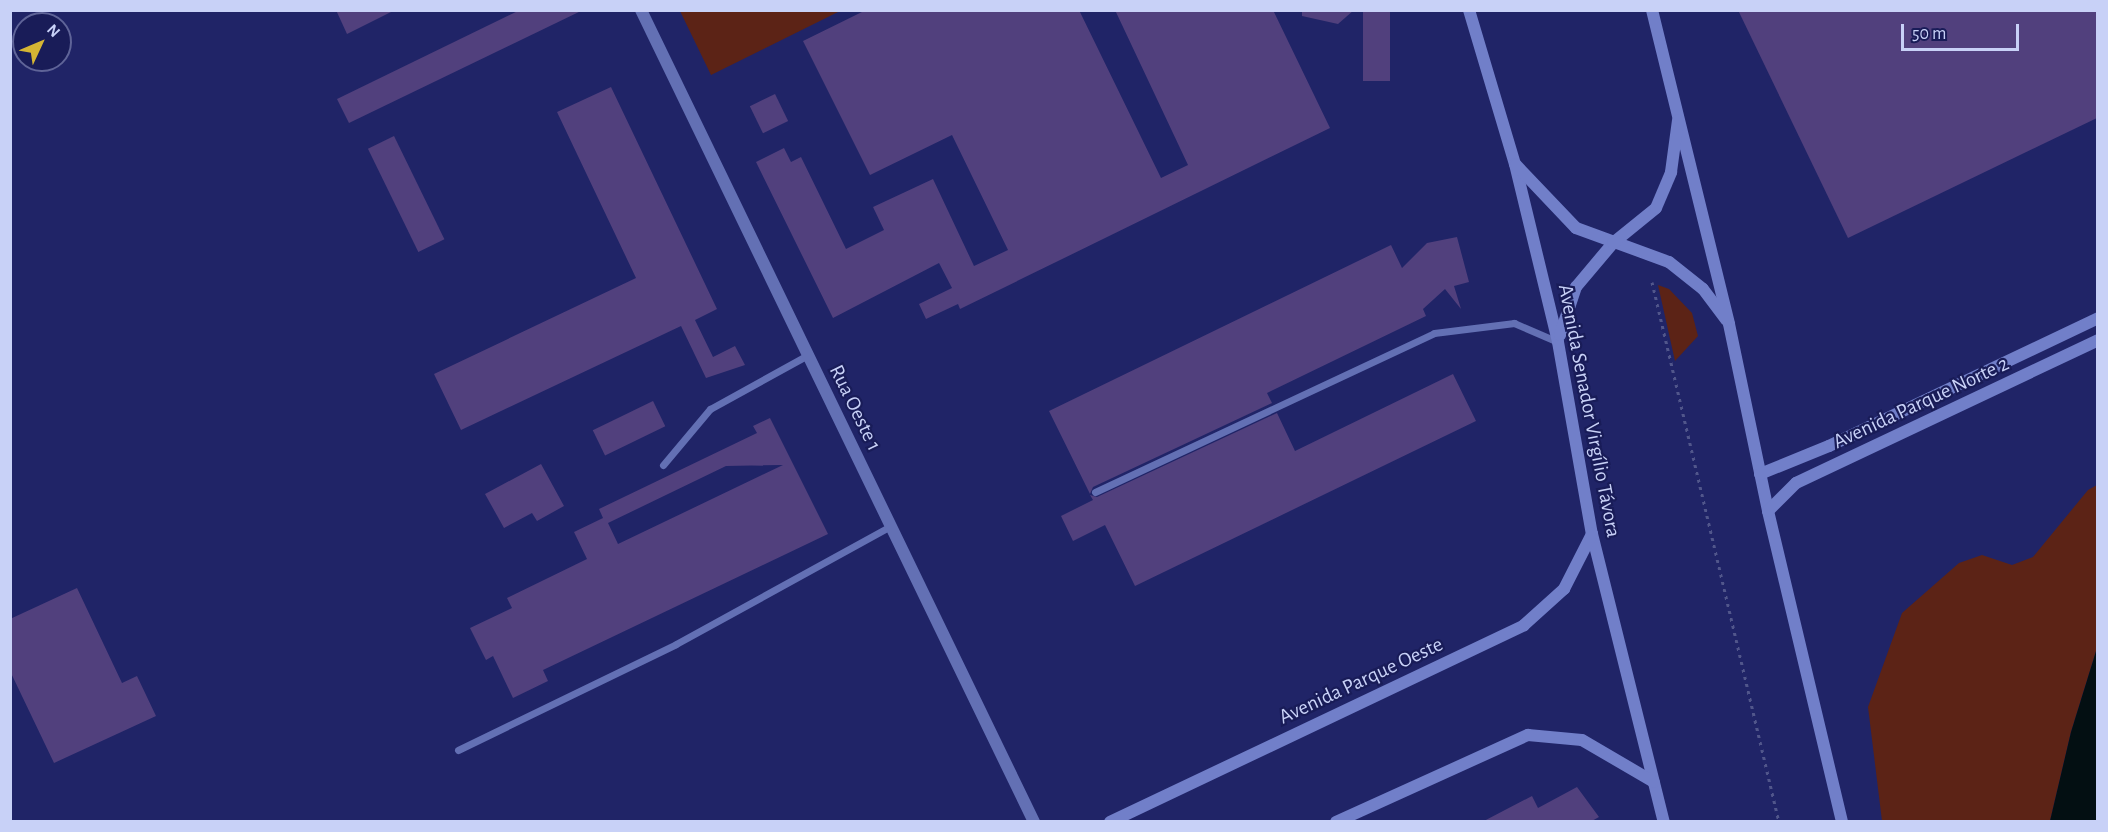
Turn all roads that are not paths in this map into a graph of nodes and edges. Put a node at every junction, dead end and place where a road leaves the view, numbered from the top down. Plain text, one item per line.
1 (641, 10) edge
2 (1469, 10) edge
3 (1652, 10) edge
4 (1679, 110) junction
5 (1515, 164) junction
6 (1613, 243) junction
7 (2097, 318) edge
8 (1729, 324) junction
9 (2097, 340) edge
10 (1558, 342) junction
11 (808, 355) junction
12 (663, 465) dead end
13 (1760, 474) junction
14 (1095, 492) dead end
15 (1768, 511) junction
16 (891, 526) junction
17 (1592, 534) junction
18 (458, 750) dead end
19 (1654, 782) junction
20 (1034, 822) edge
21 (1110, 822) edge
22 (1336, 822) edge
23 (1664, 822) edge
24 (1842, 822) edge

1 - 11 street, Rua Oeste 1
2 - 5 street, Avenida Senador Virgílio Távora
3 - 4 street
4 - 6 street
4 - 8 street
5 - 6 street
5 - 10 street, Avenida Senador Virgílio Távora
6 - 8 street
6 - 10 street
7 - 13 street, Avenida Parque Norte 2
8 - 13 street
9 - 15 street, Avenida Parque Norte 2
10 - 14 lane
10 - 17 street, Avenida Senador Virgílio Távora
11 - 12 lane
11 - 16 street, Rua Oeste 1
13 - 15 street
15 - 24 street
16 - 18 lane
16 - 20 street, Rua Oeste 1
17 - 19 street, Avenida Senador Virgílio Távora
17 - 21 street, Avenida Parque Oeste
19 - 22 street
19 - 23 street, Avenida Senador Virgílio Távora

